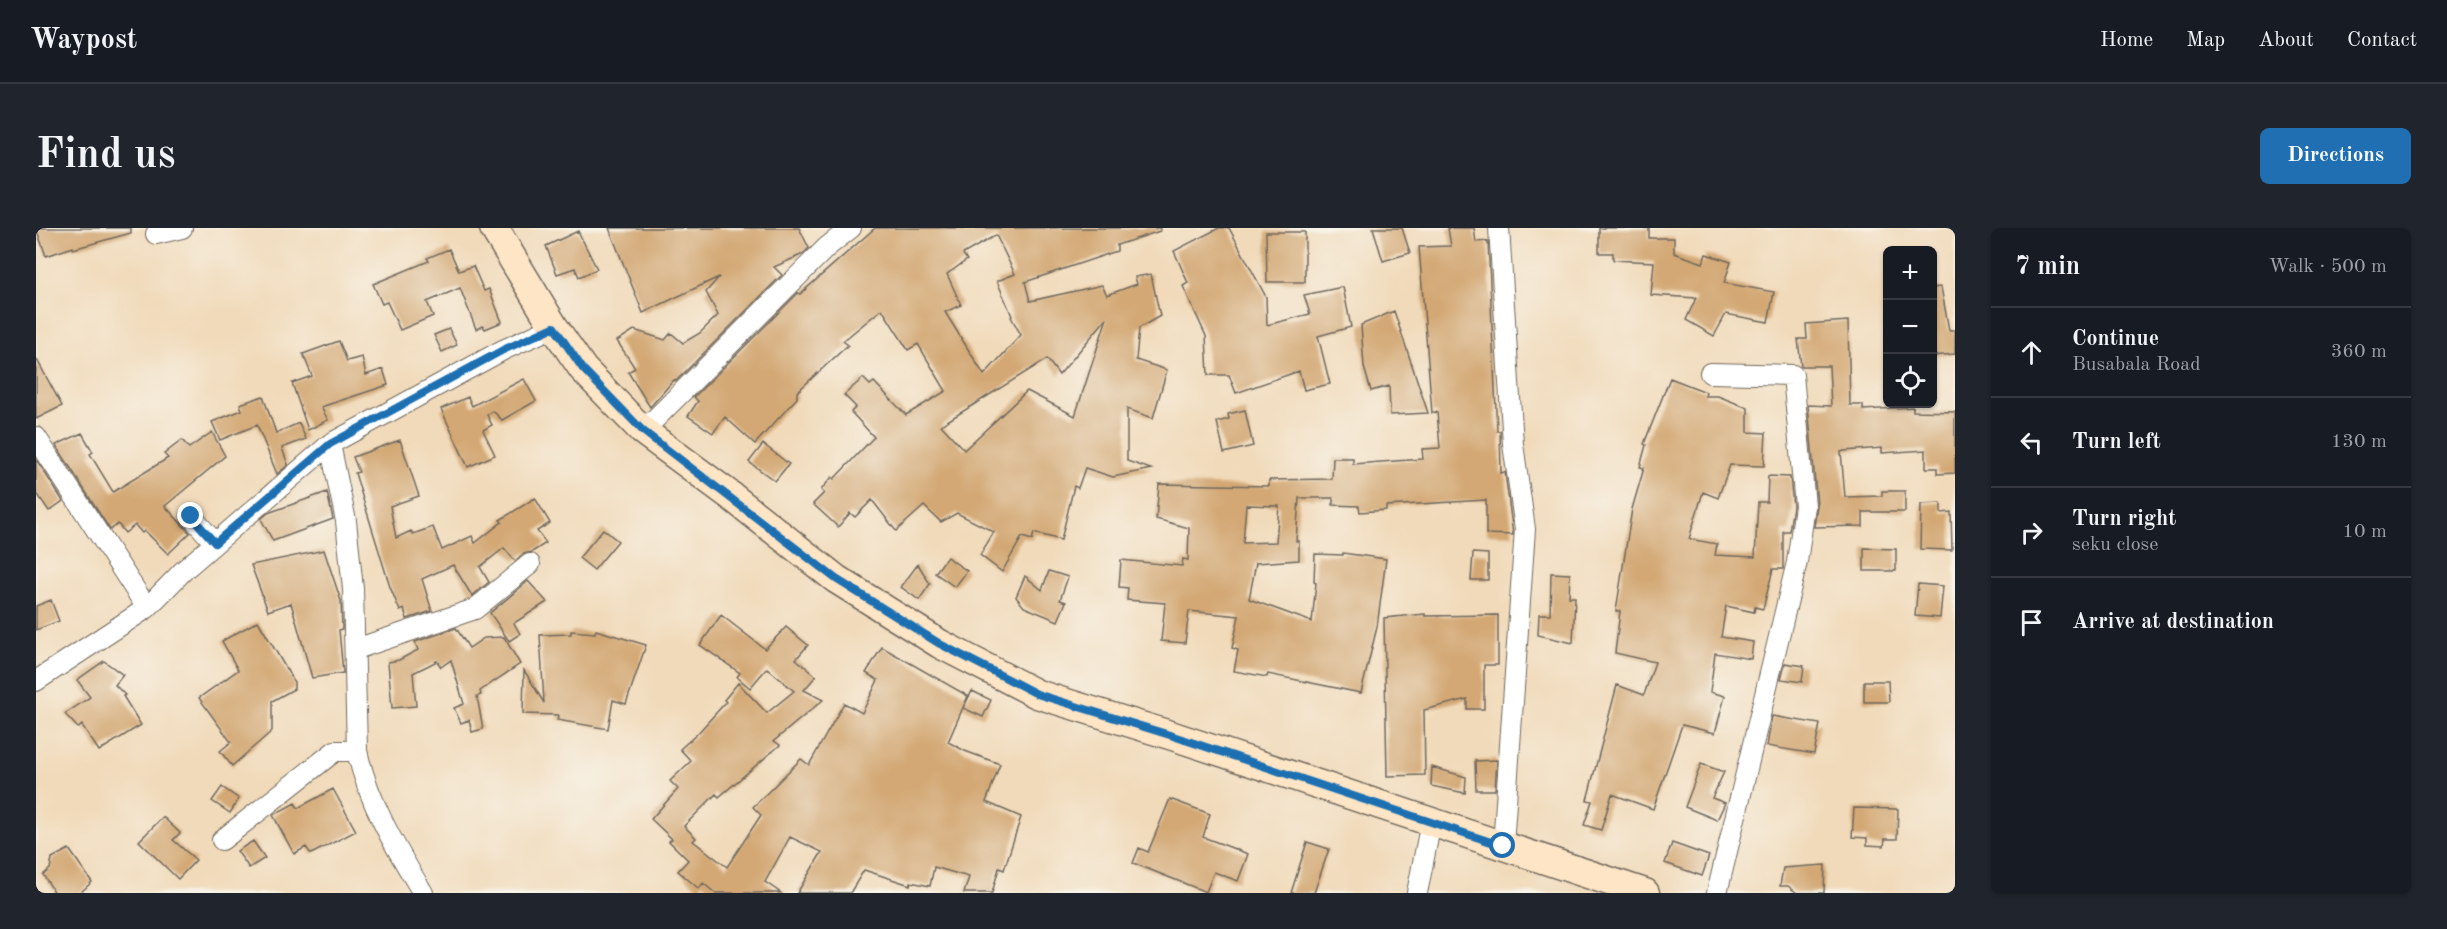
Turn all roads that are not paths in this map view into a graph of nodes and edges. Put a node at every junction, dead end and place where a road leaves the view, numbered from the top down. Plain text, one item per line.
1 (182, 228) edge
2 (494, 228) edge
3 (851, 228) edge
4 (1499, 228) edge
5 (156, 234) dead end
6 (554, 327) junction
7 (1710, 373) dead end
8 (643, 431) junction
9 (36, 437) edge
10 (330, 444) junction
11 (191, 516) dead end
12 (215, 543) junction
13 (530, 564) dead end
14 (147, 608) junction
15 (356, 649) junction
16 (36, 681) edge
17 (357, 752) junction
18 (1431, 822) junction
19 (222, 840) dead end
20 (1503, 846) junction
21 (423, 893) edge
22 (1417, 893) edge
23 (1644, 893) edge
24 (1717, 893) edge

1 - 5 street
2 - 6 street
3 - 8 street
4 - 20 street
6 - 8 street
6 - 10 street
7 - 24 street
8 - 18 street
9 - 14 street
10 - 12 street
10 - 15 street
11 - 12 street
12 - 14 street
13 - 15 street
14 - 16 street
15 - 17 street
17 - 19 street
17 - 21 street
18 - 20 street
18 - 22 street
20 - 23 street

